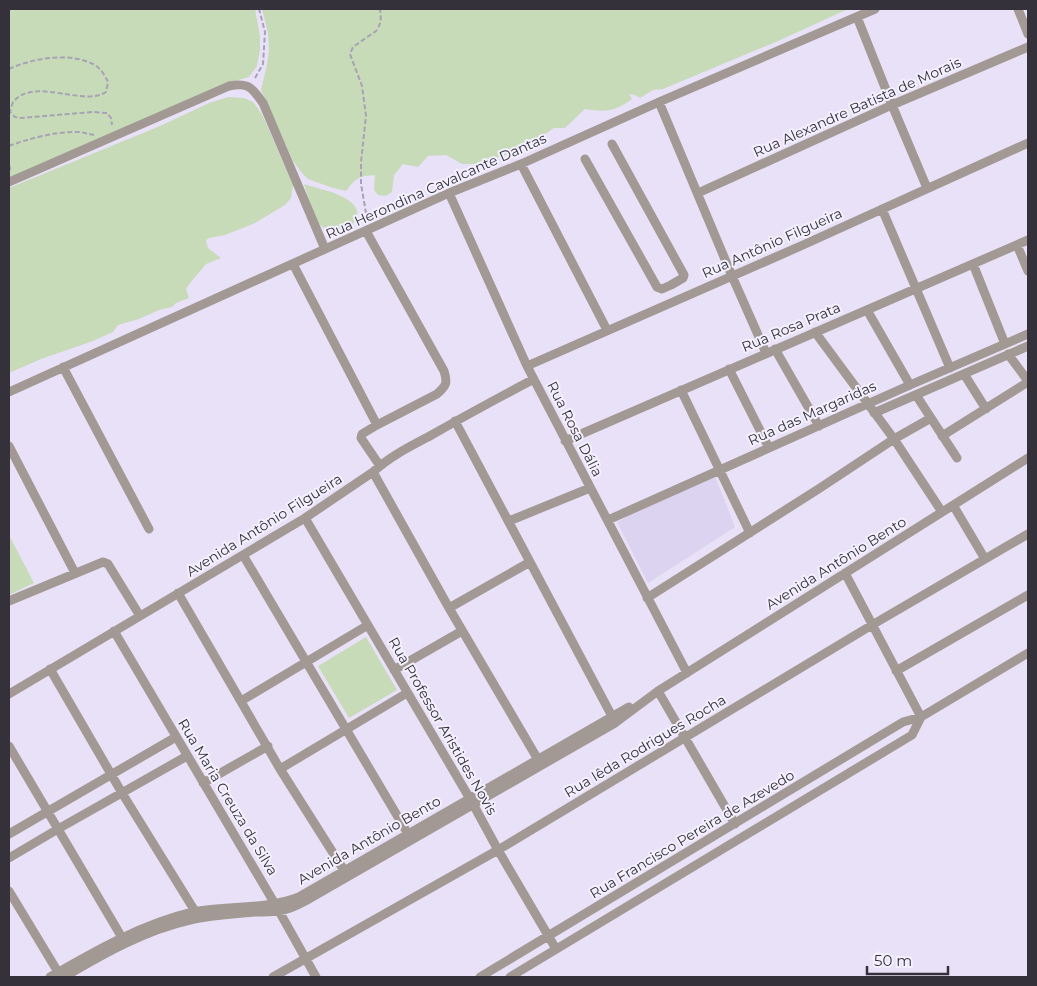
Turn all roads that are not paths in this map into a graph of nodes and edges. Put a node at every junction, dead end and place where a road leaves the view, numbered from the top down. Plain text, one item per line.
1 (875, 9) edge
2 (1018, 9) edge
3 (856, 17) junction
4 (1028, 34) edge
5 (1028, 47) edge
6 (660, 102) junction
7 (892, 105) junction
8 (1028, 143) edge
9 (612, 144) dead end
10 (585, 159) dead end
11 (521, 164) junction
12 (9, 182) edge
13 (927, 188) junction
14 (698, 193) junction
15 (449, 194) junction
16 (882, 209) junction
17 (366, 231) junction
18 (1028, 240) edge
19 (1017, 245) junction
20 (325, 249) junction
21 (293, 264) junction
22 (973, 264) junction
23 (1028, 271) edge
24 (732, 276) junction
25 (671, 285) junction
26 (916, 288) junction
27 (680, 299) junction
28 (866, 310) junction
29 (607, 330) junction
30 (815, 332) junction
31 (1028, 334) edge
32 (1005, 344) junction
33 (1028, 346) edge
34 (775, 349) junction
35 (766, 353) junction
36 (1008, 354) junction
37 (527, 366) junction
38 (63, 367) junction
39 (950, 368) junction
40 (729, 369) junction
41 (964, 374) junction
42 (534, 379) junction
43 (1028, 382) edge
44 (910, 385) junction
45 (681, 390) junction
46 (9, 392) edge
47 (916, 395) junction
48 (868, 404) junction
49 (986, 409) junction
50 (874, 412) junction
51 (931, 418) junction
52 (455, 421) junction
53 (377, 425) junction
54 (819, 426) junction
55 (942, 436) junction
56 (894, 439) junction
57 (565, 441) junction
58 (9, 446) edge
59 (769, 448) junction
60 (957, 458) dead end
61 (1028, 458) edge
62 (376, 469) junction
63 (719, 470) junction
64 (590, 488) junction
65 (953, 505) junction
66 (942, 512) junction
67 (305, 518) junction
68 (608, 520) junction
69 (508, 521) junction
70 (149, 528) dead end
71 (750, 532) junction
72 (1028, 534) edge
73 (243, 555) junction
74 (985, 559) junction
75 (530, 562) junction
76 (75, 573) junction
77 (845, 573) junction
78 (178, 593) junction
79 (1028, 595) edge
80 (648, 598) junction
81 (9, 601) edge
82 (449, 608) junction
83 (140, 616) junction
84 (368, 626) junction
85 (872, 626) junction
86 (462, 631) junction
87 (114, 632) junction
88 (1028, 653) edge
89 (306, 662) junction
90 (50, 669) junction
91 (394, 670) junction
92 (896, 671) junction
93 (686, 673) junction
94 (658, 691) junction
95 (407, 693) junction
96 (9, 694) edge
97 (241, 701) junction
98 (920, 717) junction
99 (614, 719) junction
100 (346, 730) junction
101 (176, 737) junction
102 (684, 738) junction
103 (9, 746) edge
104 (268, 746) junction
105 (187, 756) junction
106 (539, 762) junction
107 (280, 769) junction
108 (112, 775) junction
109 (202, 783) junction
110 (122, 793) junction
111 (472, 801) junction
112 (48, 811) junction
113 (735, 824) junction
114 (58, 829) junction
115 (9, 834) edge
116 (410, 837) junction
117 (498, 850) junction
118 (9, 858) edge
119 (347, 874) junction
120 (9, 891) edge
121 (277, 908) junction
122 (197, 915) junction
123 (548, 936) junction
124 (124, 941) junction
125 (556, 950) junction
126 (305, 959) junction
127 (62, 975) edge
128 (273, 977) edge
129 (316, 977) edge
130 (480, 977) edge
131 (510, 977) edge

1 - 3 street, Rua Herondina Cavalcante Dantas
2 - 4 street
3 - 6 street, Rua Herondina Cavalcante Dantas
3 - 7 street
5 - 7 street, Rua Alexandre Batista de Morais
6 - 11 street, Rua Herondina Cavalcante Dantas
6 - 14 street
7 - 13 street
7 - 14 street, Rua Alexandre Batista de Morais
8 - 13 street, Rua Antônio Filgueira
9 - 25 street
10 - 25 street
11 - 15 street, Rua Herondina Cavalcante Dantas
11 - 29 street
12 - 20 street
13 - 16 street, Rua Antônio Filgueira
14 - 24 street
15 - 17 street, Rua Herondina Cavalcante Dantas
15 - 37 street, Rua Rosa Dália
16 - 24 street, Rua Antônio Filgueira
16 - 26 street
17 - 20 street, Rua Herondina Cavalcante Dantas
17 - 53 street
18 - 19 street, Rua Rosa Prata
19 - 22 street, Rua Rosa Prata
19 - 23 street
20 - 21 street, Rua Herondina Cavalcante Dantas
21 - 38 street, Rua Herondina Cavalcante Dantas
21 - 53 street
22 - 26 street, Rua Rosa Prata
22 - 32 street
24 - 27 street, Rua Antônio Filgueira
24 - 35 street
25 - 27 street
26 - 28 street, Rua Rosa Prata
26 - 39 street
27 - 29 street, Rua Antônio Filgueira
28 - 30 street, Rua Rosa Prata
28 - 44 street
29 - 37 street, Rua Antônio Filgueira
30 - 34 street, Rua Rosa Prata
30 - 48 street
31 - 32 street, Rua das Margaridas
32 - 39 street, Rua das Margaridas
33 - 36 street, Rua das Margaridas
34 - 35 street, Rua Rosa Prata
34 - 54 street
35 - 40 street, Rua Rosa Prata
36 - 41 street, Rua das Margaridas
36 - 43 street
37 - 42 street, Rua Rosa Dália
38 - 46 street, Rua Herondina Cavalcante Dantas
38 - 70 street
39 - 44 street, Rua das Margaridas
40 - 45 street, Rua Rosa Prata
40 - 59 street
41 - 47 street, Rua das Margaridas
41 - 49 street
42 - 52 street, Avenida Antônio Filgueira
42 - 57 street, Rua Rosa Dália
43 - 49 street
44 - 48 street, Rua das Margaridas
45 - 57 street, Rua Rosa Prata
45 - 63 street
47 - 50 street, Rua das Margaridas
47 - 51 street
48 - 50 street
48 - 54 street, Rua das Margaridas
49 - 55 street
50 - 56 street
51 - 55 street
51 - 56 street
52 - 62 street, Avenida Antônio Filgueira
52 - 69 street
53 - 62 street
54 - 59 street, Rua das Margaridas
55 - 60 street
56 - 66 street
56 - 71 street
57 - 64 street, Rua Rosa Dália
58 - 76 street
59 - 63 street, Rua das Margaridas
61 - 65 street, Avenida Antônio Bento
62 - 67 street, Avenida Antônio Filgueira
62 - 82 street
63 - 68 street, Rua das Margaridas
63 - 71 street
64 - 68 street, Rua Rosa Dália
64 - 69 street
65 - 66 street, Avenida Antônio Bento
65 - 74 street
66 - 77 street, Avenida Antônio Bento
67 - 73 street, Avenida Antônio Filgueira
67 - 84 street, Rua Professor Aristides Novis
68 - 80 street, Rua Rosa Dália
69 - 75 street
71 - 80 street
72 - 74 street, Rua Iêda Rodrigues Rocha
73 - 78 street, Avenida Antônio Filgueira
73 - 89 street
74 - 85 street, Rua Iêda Rodrigues Rocha
75 - 82 street
75 - 99 street
76 - 81 street
76 - 83 street
77 - 85 street
77 - 93 street, Avenida Antônio Bento
78 - 83 street, Avenida Antônio Filgueira
78 - 97 street
79 - 92 street
80 - 93 street, Rua Rosa Dália
82 - 86 street
83 - 87 street, Avenida Antônio Filgueira
84 - 89 street
84 - 91 street, Rua Professor Aristides Novis
85 - 92 street
85 - 102 street, Rua Iêda Rodrigues Rocha
86 - 91 street
86 - 106 street
87 - 90 street, Avenida Antônio Filgueira
87 - 101 street, Rua Maria Creuza da Silva
88 - 98 street, Rua Francisco Pereira de Azevedo
89 - 97 street
89 - 100 street
90 - 96 street, Avenida Antônio Filgueira
90 - 108 street
91 - 95 street, Rua Professor Aristides Novis
92 - 98 street
93 - 94 street, Avenida Antônio Bento
94 - 99 street, Avenida Antônio Bento
94 - 102 street
95 - 100 street
95 - 111 street, Rua Professor Aristides Novis
97 - 104 street
98 - 113 street, Rua Francisco Pereira de Azevedo
98 - 125 street, Rua Francisco Pereira de Azevedo
99 - 106 street, Avenida Antônio Bento
100 - 107 street
100 - 116 street
101 - 105 street, Rua Maria Creuza da Silva
101 - 108 street
102 - 113 street
102 - 117 street, Rua Iêda Rodrigues Rocha
103 - 112 street
104 - 107 street
104 - 109 street
105 - 109 street, Rua Maria Creuza da Silva
105 - 110 street
106 - 111 street, Avenida Antônio Bento
107 - 119 street
108 - 110 street
108 - 112 street
109 - 121 street, Rua Maria Creuza da Silva
110 - 114 street
110 - 122 street
111 - 116 street, Avenida Antônio Bento
111 - 117 street, Rua Professor Aristides Novis
112 - 114 street
112 - 115 street
113 - 123 street, Rua Francisco Pereira de Azevedo
114 - 118 street
114 - 124 street
116 - 119 street, Avenida Antônio Bento
117 - 123 street, Rua Professor Aristides Novis
117 - 126 street, Rua Iêda Rodrigues Rocha
119 - 121 street, Avenida Antônio Bento
120 - 127 street
121 - 122 street, Avenida Antônio Bento
121 - 126 street, Rua Maria Creuza da Silva
122 - 124 street, Avenida Antônio Bento
123 - 125 street, Rua Professor Aristides Novis
123 - 130 street, Rua Francisco Pereira de Azevedo
124 - 127 street, Avenida Antônio Bento
125 - 131 street, Rua Francisco Pereira de Azevedo
126 - 128 street, Rua Iêda Rodrigues Rocha
126 - 129 street, Rua Maria Creuza da Silva

